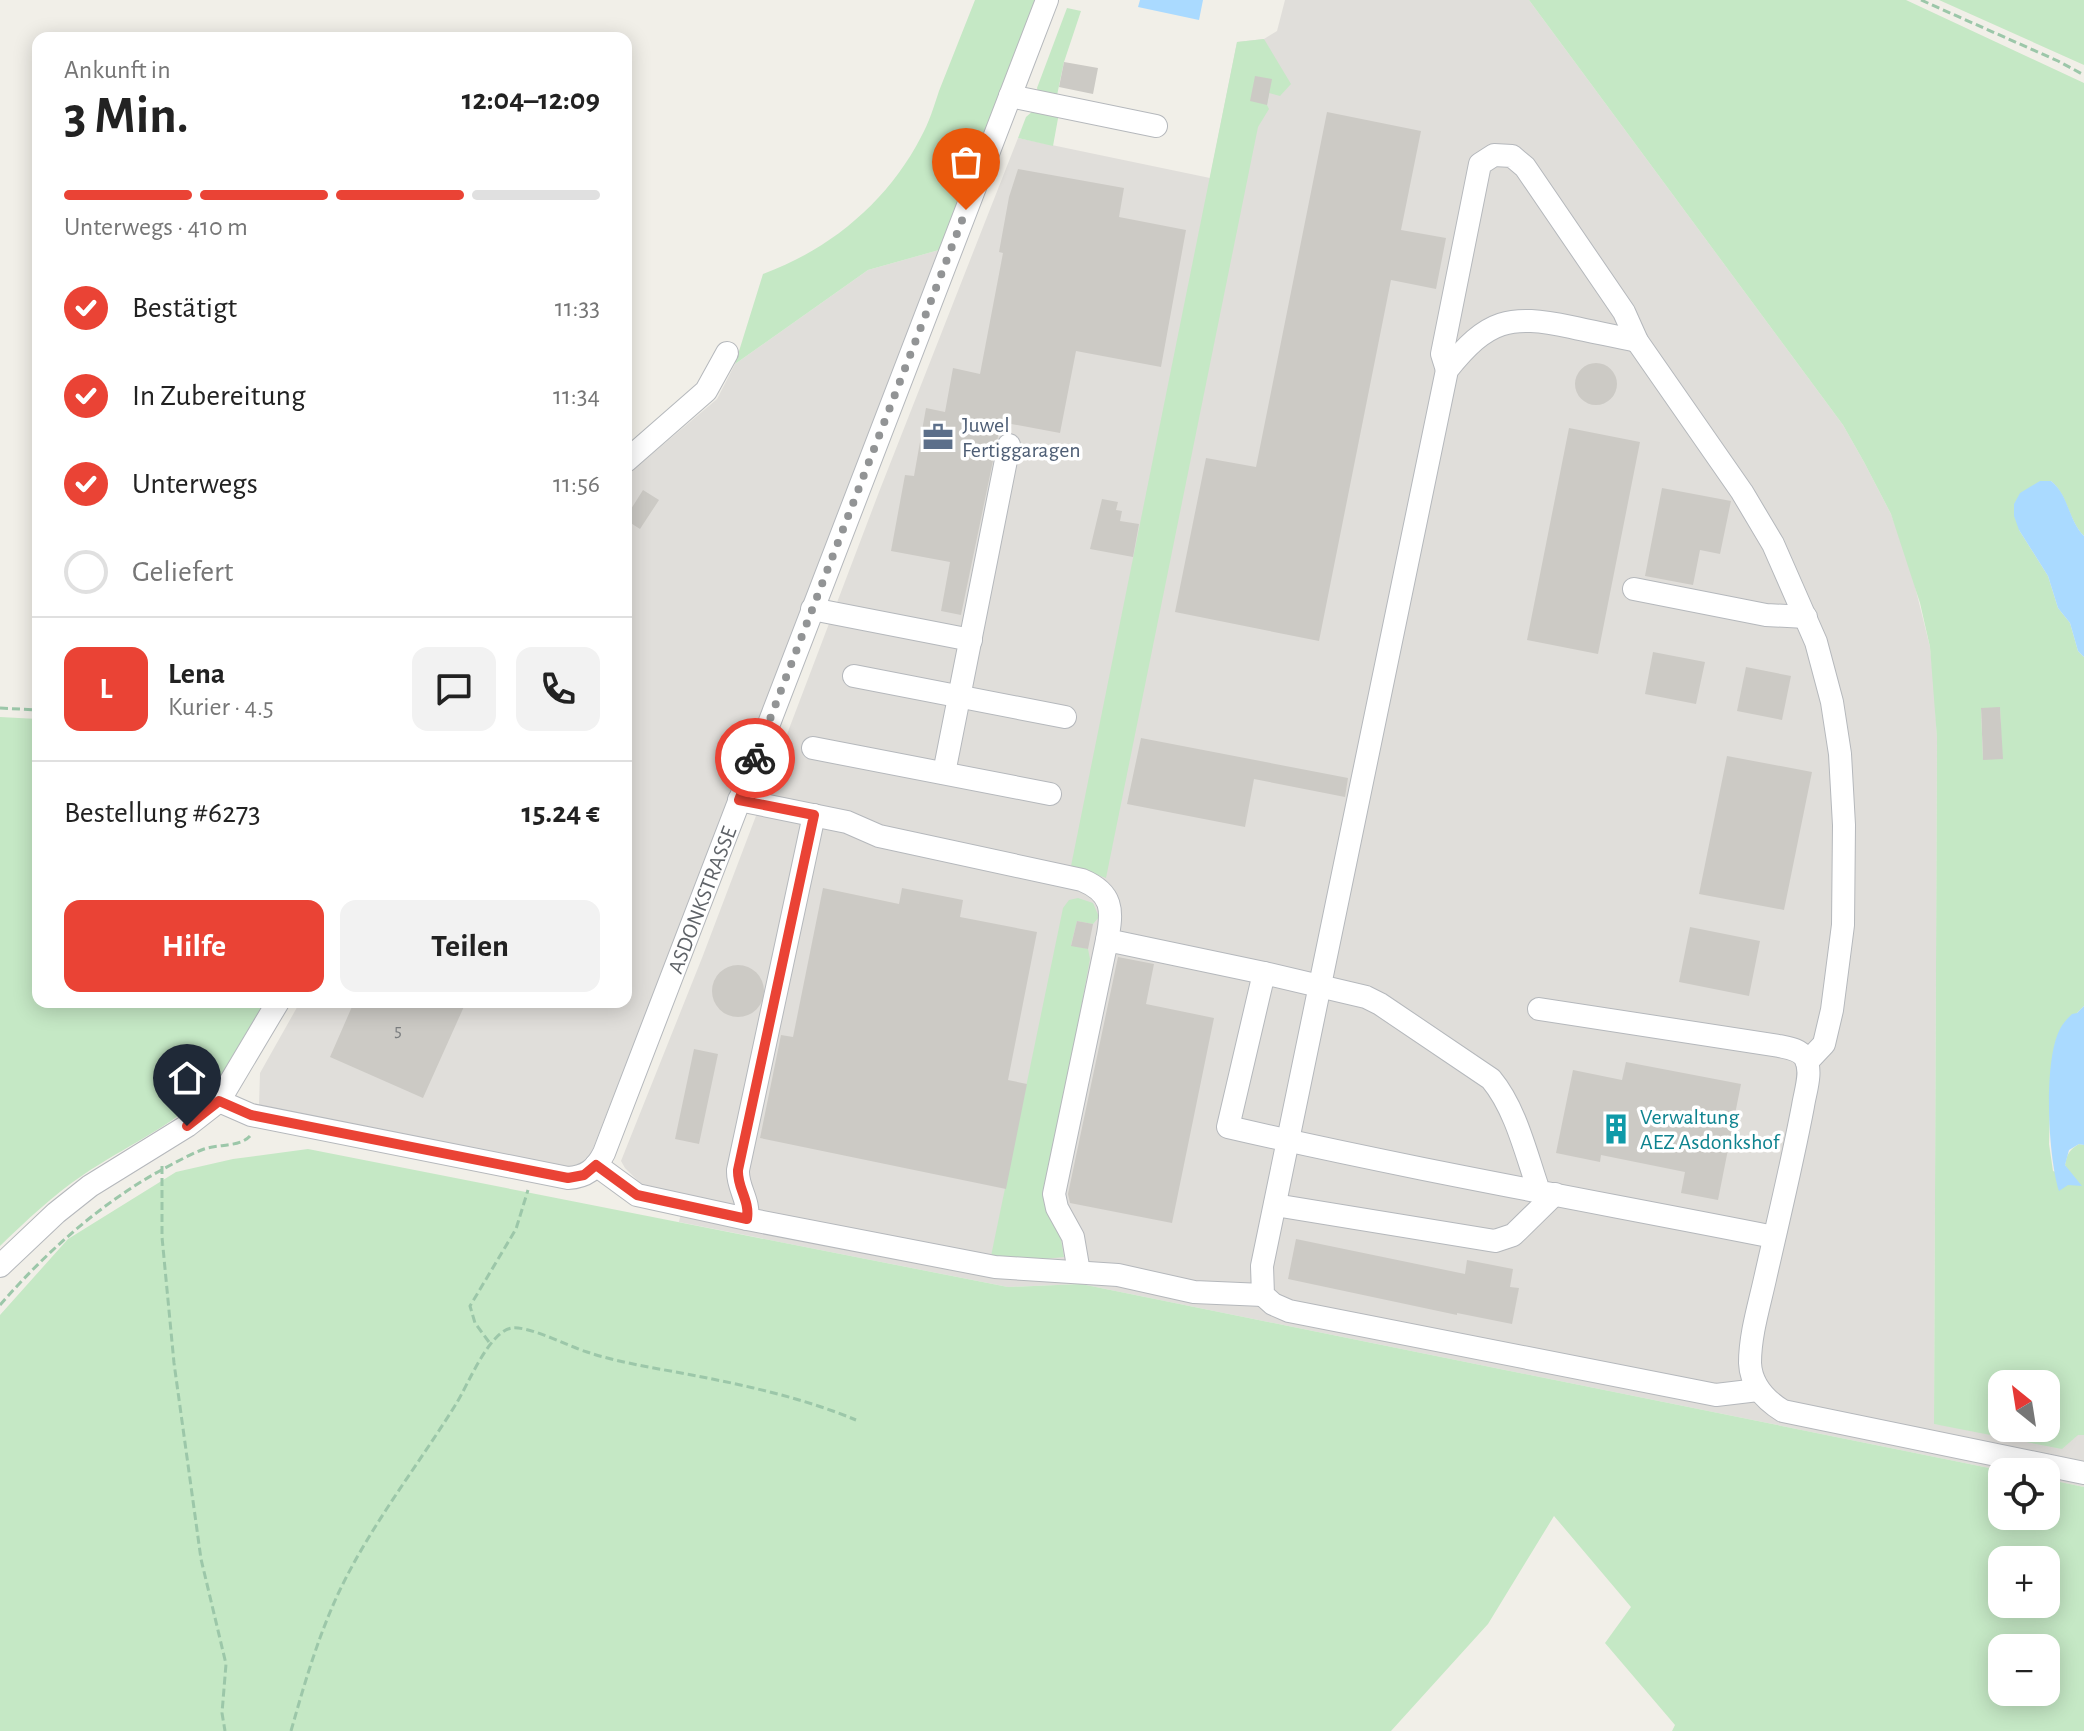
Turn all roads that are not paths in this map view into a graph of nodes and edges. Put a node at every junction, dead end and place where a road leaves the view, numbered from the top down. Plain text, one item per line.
1 (1047, 0) edge
2 (1010, 96) junction
3 (1156, 126) dead end
4 (1637, 341) junction
5 (727, 353) dead end
6 (1447, 370) junction
7 (1009, 445) dead end
8 (632, 456) edge
9 (1634, 589) dead end
10 (812, 609) junction
11 (1806, 617) junction
12 (971, 640) junction
13 (854, 676) dead end
14 (959, 696) junction
15 (1065, 717) dead end
16 (813, 748) dead end
17 (944, 773) junction
18 (1050, 794) dead end
19 (739, 800) junction
20 (814, 815) junction
21 (1107, 940) junction
22 (1264, 973) junction
23 (1320, 986) junction
24 (274, 1008) edge
25 (1539, 1009) dead end
26 (1807, 1062) junction
27 (219, 1101) junction
28 (1288, 1141) junction
29 (596, 1165) junction
30 (1547, 1193) junction
31 (1275, 1205) junction
32 (747, 1219) junction
33 (1774, 1237) junction
34 (0, 1266) edge
35 (1079, 1272) junction
36 (1263, 1295) junction
37 (1758, 1390) junction
38 (2084, 1473) edge

1 - 2 street, ASDONKSTRASSE
2 - 3 street
2 - 10 street, ASDONKSTRASSE
4 - 6 street
4 - 6 street
4 - 11 street
5 - 8 street
6 - 23 street
7 - 12 street
9 - 11 street
10 - 12 street
10 - 19 street, ASDONKSTRASSE
11 - 26 street
12 - 14 street
13 - 14 street
14 - 15 street
14 - 17 street
16 - 17 street
17 - 18 street
19 - 20 street
19 - 29 street, ASDONKSTRASSE
20 - 21 street
20 - 32 street
21 - 22 street
21 - 35 street
22 - 23 street
22 - 28 street
23 - 28 street
23 - 30 street
24 - 27 street
25 - 26 street
26 - 33 street
27 - 29 street
27 - 34 street
28 - 30 street
28 - 31 street
29 - 32 street
30 - 31 street
30 - 33 street
31 - 36 street
32 - 35 street
33 - 37 street
35 - 36 street
36 - 37 street
37 - 38 street

